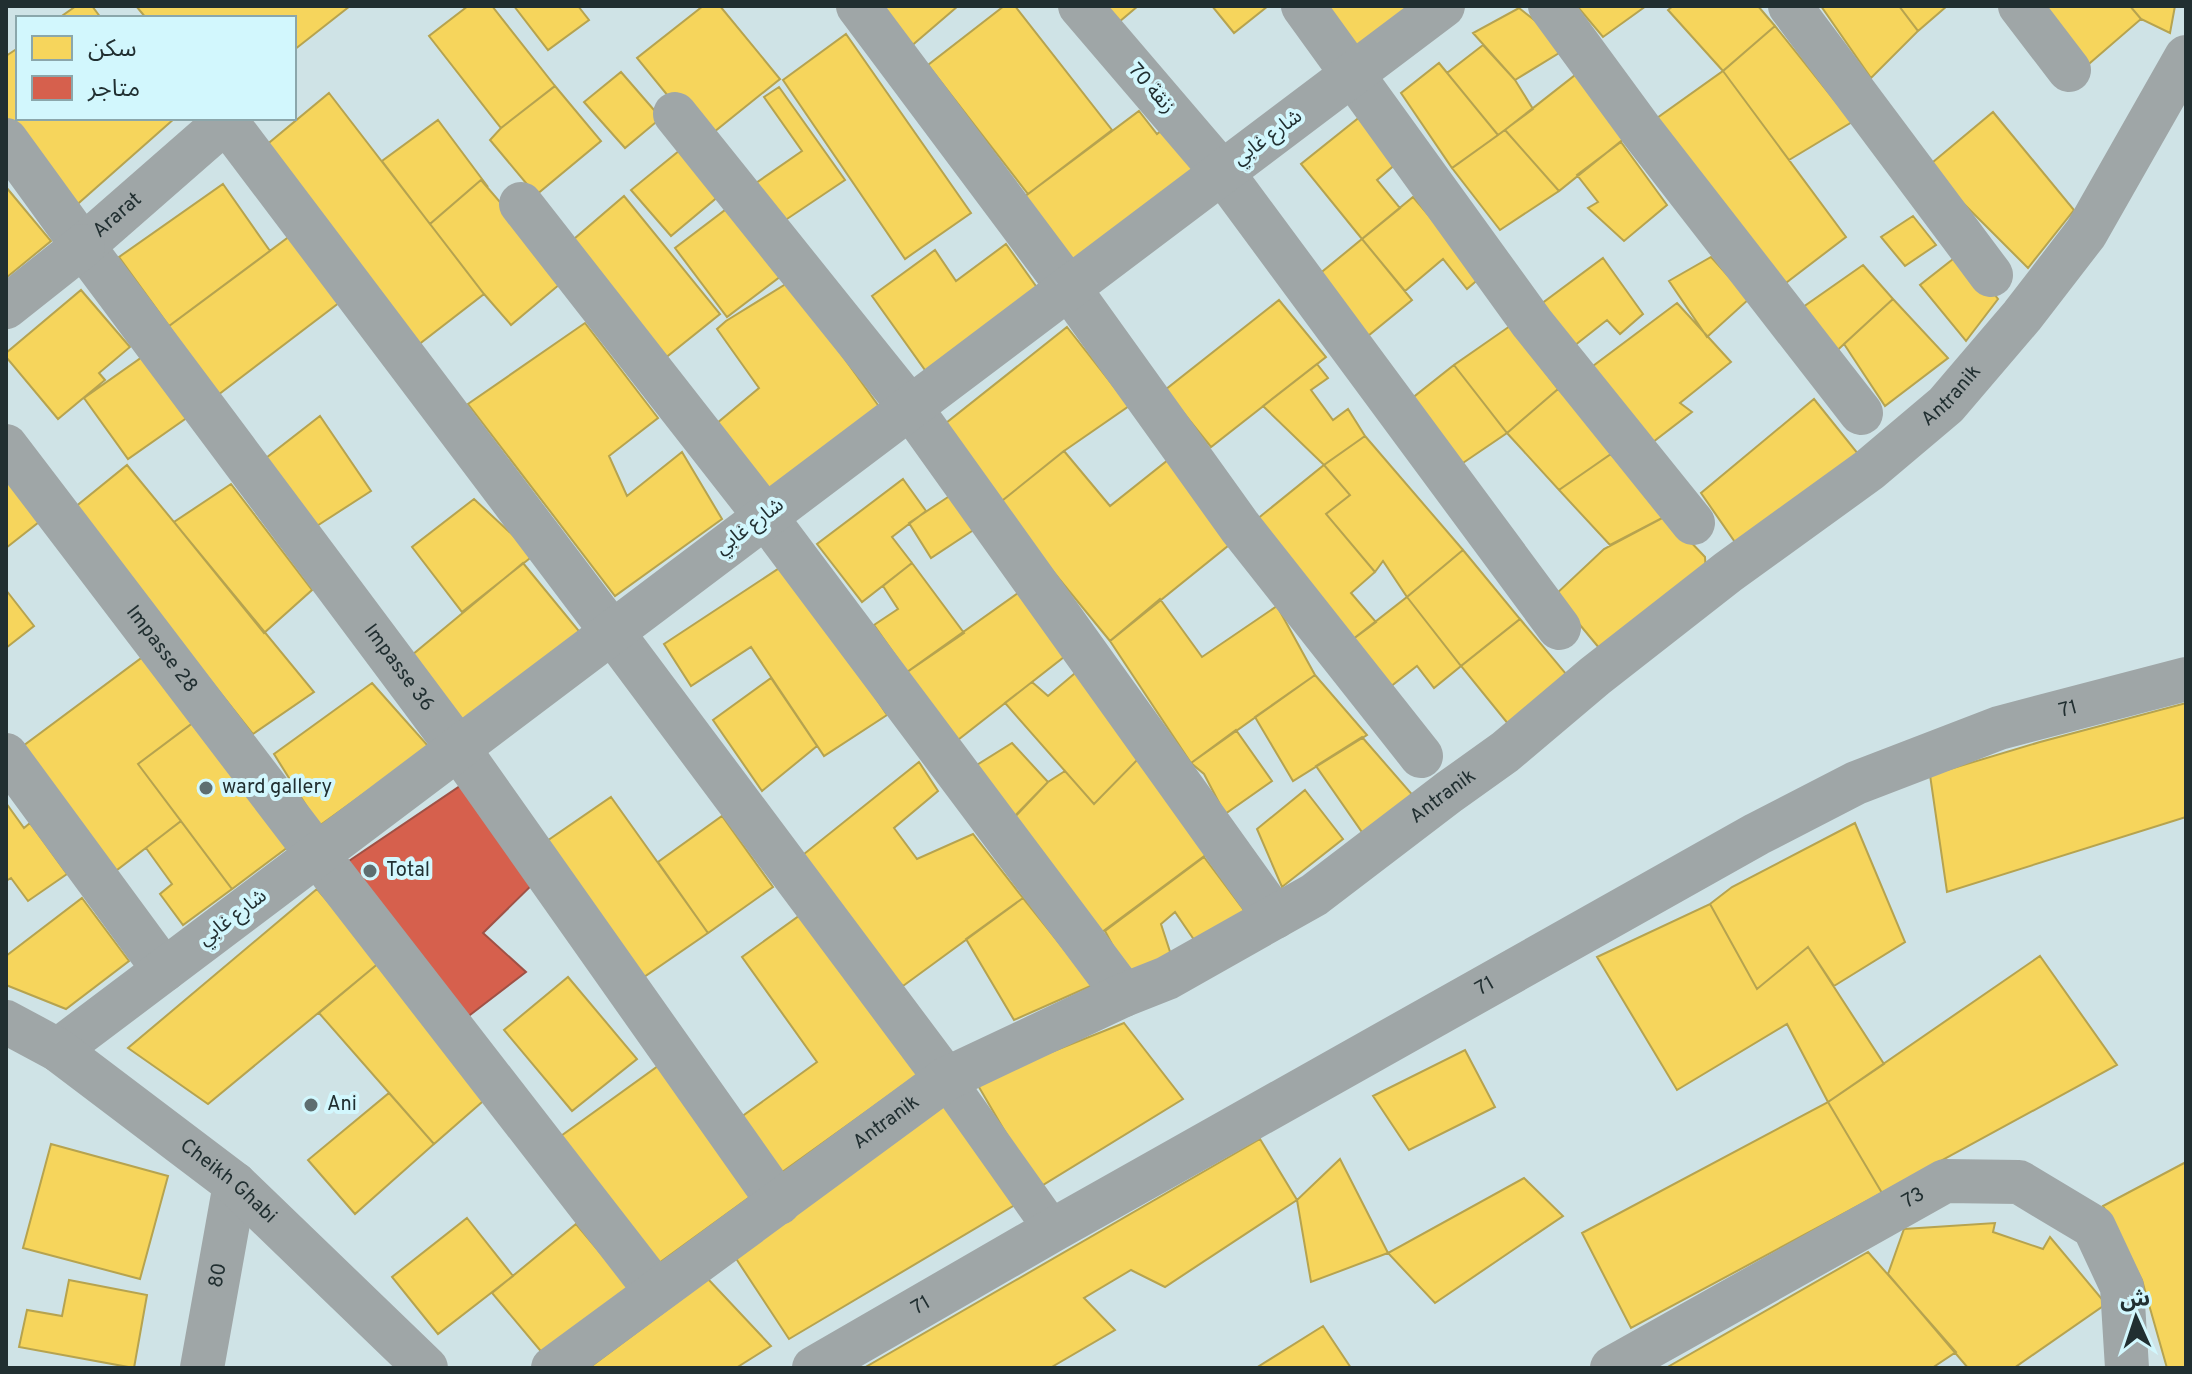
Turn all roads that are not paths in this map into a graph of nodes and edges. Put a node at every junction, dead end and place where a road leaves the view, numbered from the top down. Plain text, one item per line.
1 (858, 6) edge
2 (1080, 6) edge
3 (1303, 6) edge
4 (1443, 6) edge
5 (1550, 6) edge
6 (1790, 6) edge
7 (2020, 6) edge
8 (2186, 57) edge
9 (2069, 70) dead end
10 (1354, 74) junction
11 (675, 114) dead end
12 (6, 140) edge
13 (1222, 172) junction
14 (521, 204) dead end
15 (83, 246) junction
16 (1991, 275) dead end
17 (1068, 287) junction
18 (6, 307) edge
19 (910, 407) junction
20 (1861, 413) dead end
21 (6, 446) edge
22 (765, 516) junction
23 (1693, 523) dead end
24 (1559, 628) dead end
25 (612, 632) junction
26 (2186, 679) edge
27 (458, 748) junction
28 (6, 755) edge
29 (1421, 756) dead end
30 (317, 854) junction
31 (1275, 917) junction
32 (164, 970) junction
33 (1124, 995) junction
34 (6, 1022) edge
35 (58, 1050) junction
36 (946, 1079) junction
37 (235, 1184) junction
38 (779, 1203) junction
39 (1053, 1230) junction
40 (656, 1291) junction
41 (202, 1368) edge
42 (426, 1368) edge
43 (553, 1368) edge
44 (814, 1368) edge
45 (1612, 1368) edge
46 (2127, 1368) edge

1 - 17 street
2 - 13 street, زنقة 70
3 - 10 street
4 - 10 street, شارع غابي
5 - 20 street
6 - 16 street
7 - 9 street
8 - 31 street, Antranik
10 - 13 street, شارع غابي
10 - 23 street
11 - 19 street
12 - 15 street, Impasse 36
13 - 17 street, شارع غابي
13 - 24 street, زنقة 70
14 - 22 street
15 - 18 street, Ararat
15 - 25 street, Ararat
15 - 27 street, Impasse 36
17 - 19 street, شارع غابي
17 - 29 street
19 - 22 street, شارع غابي
19 - 31 street
21 - 30 street, Impasse 28
22 - 25 street, شارع غابي
22 - 33 street
25 - 27 street, شارع غابي
25 - 36 street
26 - 39 street, 71
27 - 30 street, شارع غابي
27 - 38 street, Impasse 36
28 - 32 street
30 - 32 street, شارع غابي
30 - 40 street, Impasse 28
31 - 33 street, Antranik
32 - 35 street, شارع غابي
33 - 36 street, Antranik
34 - 35 street, Cheikh Ghabi
35 - 37 street, Cheikh Ghabi
36 - 38 street, Antranik
36 - 39 lane
37 - 41 street, 80
37 - 42 street, Cheikh Ghabi
38 - 40 street, Antranik
39 - 44 street, 71
40 - 43 street, Antranik
45 - 46 street, 73

